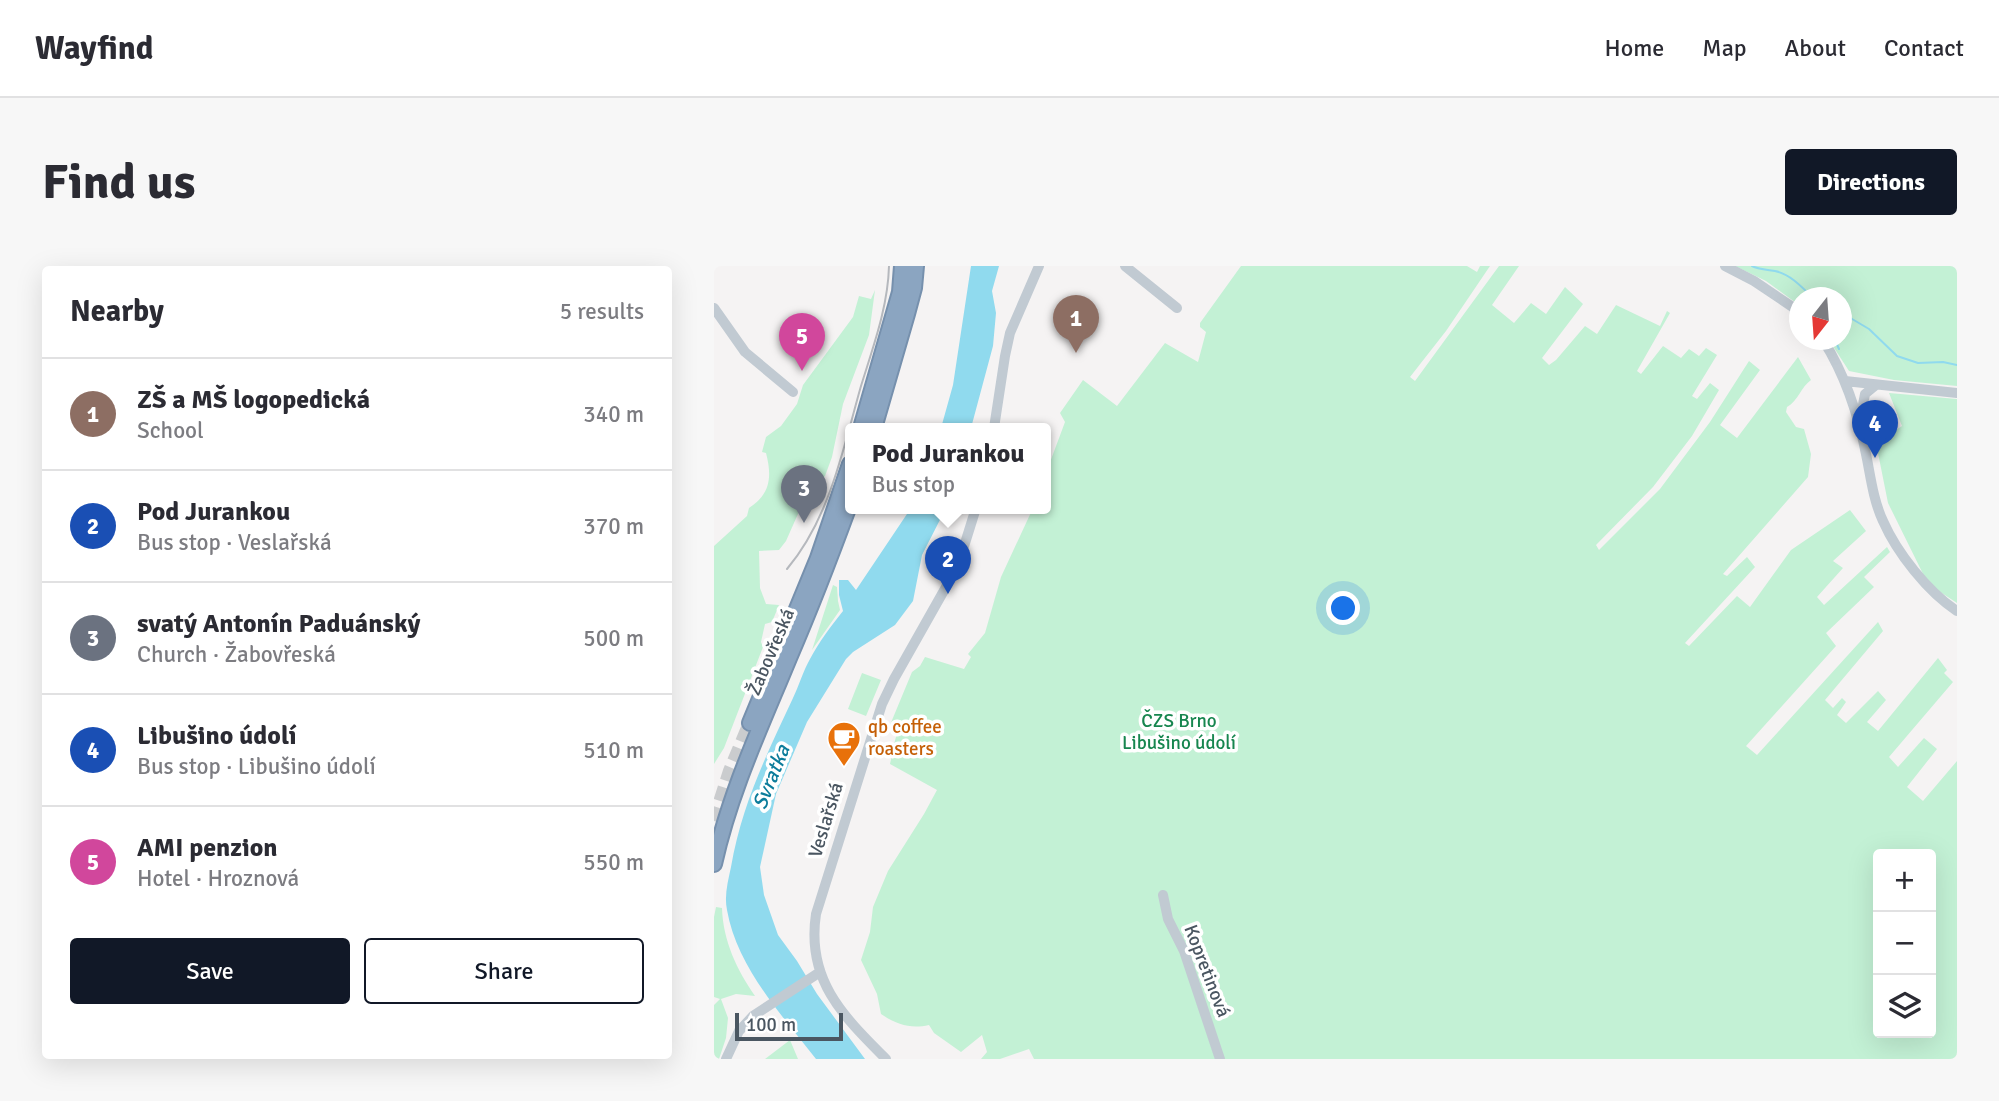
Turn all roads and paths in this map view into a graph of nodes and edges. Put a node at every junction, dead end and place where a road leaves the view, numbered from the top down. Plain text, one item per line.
1 (902, 266) edge
2 (1039, 266) edge
3 (1125, 266) edge
4 (1724, 266) edge
5 (915, 269) edge
6 (1789, 305) edge
7 (714, 308) edge
8 (1177, 308) dead end
9 (1828, 350) edge
10 (1845, 381) junction
11 (1875, 385) junction
12 (793, 392) dead end
13 (1957, 393) edge
14 (862, 423) edge
15 (875, 423) edge
16 (995, 423) edge
17 (1860, 425) junction
18 (845, 479) edge
19 (846, 514) edge
20 (974, 514) edge
21 (1957, 611) edge
22 (750, 723) tunnel mouth
23 (714, 864) edge
24 (1163, 895) dead end
25 (820, 972) junction
26 (726, 1059) edge
27 (886, 1059) edge
28 (1220, 1059) edge

1 - 14 highway
2 - 16 street
3 - 8 street
4 - 6 street
5 - 15 highway
7 - 12 street
9 - 10 street
10 - 11 street
10 - 17 street
11 - 13 street
11 - 17 street
17 - 21 street
18 - 22 highway, Žabovřeská
19 - 23 highway, Žabovřeská
20 - 25 street, Veslařská
24 - 28 street, Kopretinová
25 - 26 street
25 - 27 street, Veslařská

